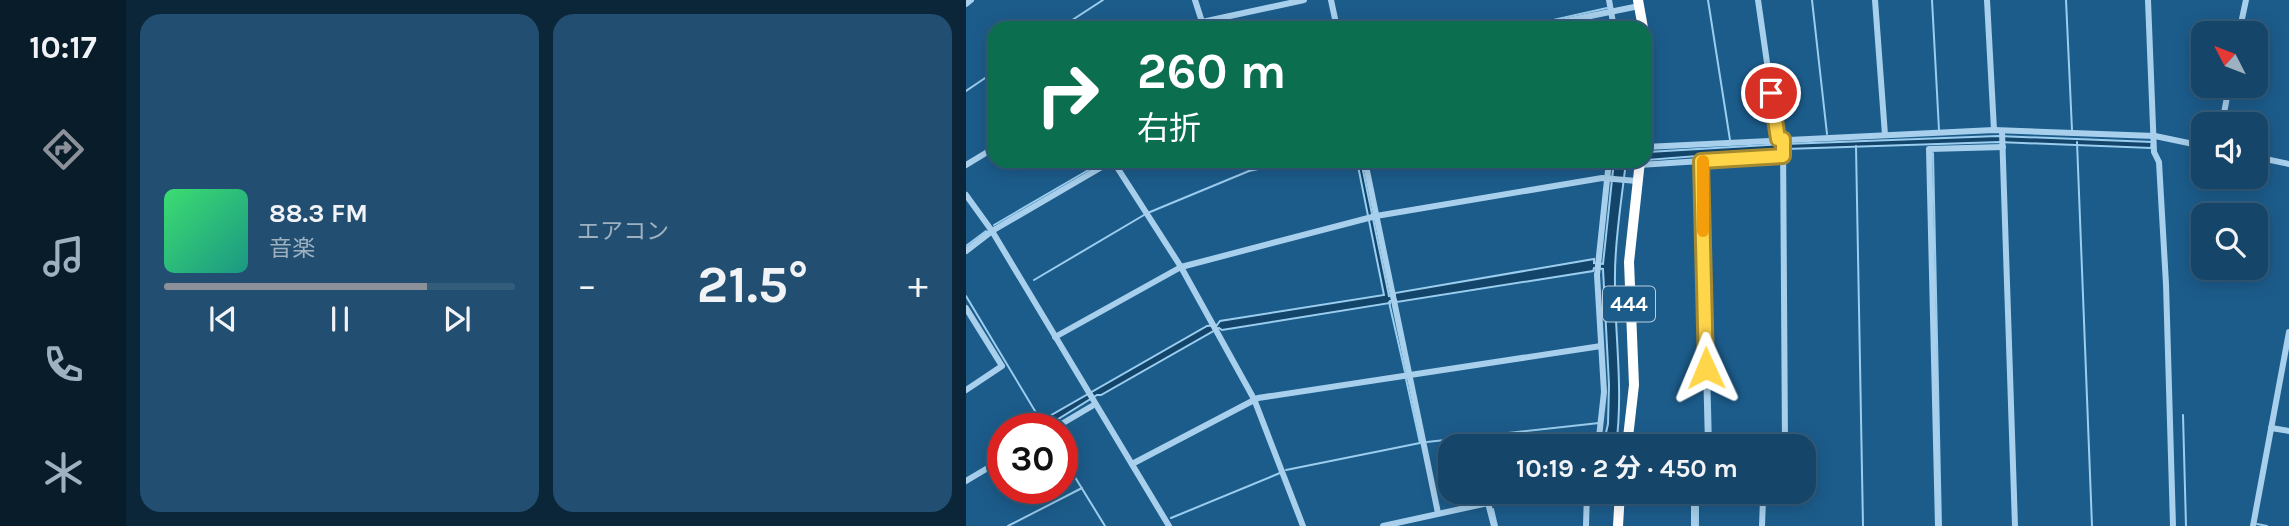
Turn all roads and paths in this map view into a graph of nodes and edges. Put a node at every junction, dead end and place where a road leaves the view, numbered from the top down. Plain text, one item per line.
1 (971, 0) edge
2 (1195, 0) edge
3 (1304, 0) edge
4 (1331, 0) edge
5 (1609, 0) edge
6 (1758, 0) edge
7 (1875, 0) edge
8 (1987, 0) edge
9 (2148, 0) edge
10 (2246, 0) edge
11 (966, 4) edge
12 (1636, 4) edge
13 (1612, 11) junction
14 (1202, 21) edge
15 (1219, 21) edge
16 (1336, 21) edge
17 (1565, 21) edge
18 (1613, 21) edge
19 (1641, 21) edge
20 (2242, 21) edge
21 (1994, 130) junction
22 (2002, 133) junction
23 (1885, 135) junction
24 (2155, 136) junction
25 (1782, 140) junction
26 (2191, 144) edge
27 (2003, 146) junction
28 (1652, 147) edge
29 (987, 152) edge
30 (1783, 154) junction
31 (2268, 160) edge
32 (1701, 161) junction
33 (1652, 162) edge
34 (2289, 164) edge
35 (966, 165) edge
36 (1100, 168) edge
37 (1117, 168) edge
38 (1366, 168) edge
39 (1609, 168) edge
40 (1637, 168) edge
41 (1608, 178) junction
42 (1632, 181) junction
43 (966, 195) edge
44 (1372, 217) junction
45 (992, 231) junction
46 (966, 251) edge
47 (1181, 267) junction
48 (966, 308) edge
49 (968, 317) edge
50 (2289, 332) edge
51 (1055, 337) junction
52 (1601, 346) junction
53 (1409, 375) junction
54 (966, 390) edge
55 (1254, 399) junction
56 (1093, 403) junction
57 (1078, 413) edge
58 (2271, 428) junction
59 (2289, 431) edge
60 (1599, 434) edge
61 (1628, 434) edge
62 (1708, 434) edge
63 (1785, 434) edge
64 (1132, 464) junction
65 (987, 469) edge
66 (966, 481) edge
67 (1483, 504) edge
68 (1488, 504) edge
69 (1587, 504) edge
70 (1617, 504) edge
71 (1695, 504) edge
72 (1763, 504) edge
73 (1438, 513) junction
74 (1169, 526) edge
75 (1303, 526) edge
76 (1383, 526) edge
77 (1494, 526) edge
78 (1586, 526) edge
79 (1618, 526) edge
80 (1694, 526) edge
81 (1762, 526) edge
82 (1938, 526) edge
83 (2015, 526) edge
84 (2173, 526) edge
85 (2253, 526) edge

1 - 11 street
2 - 14 street
3 - 15 street
4 - 16 street
5 - 13 street
6 - 25 street
7 - 23 street
8 - 21 street
9 - 24 street
10 - 20 street
12 - 13 street
12 - 19 highway
13 - 17 street
13 - 18 street
21 - 22 street
21 - 23 street
22 - 24 street
22 - 27 street
23 - 25 street
24 - 26 street
24 - 84 street
25 - 28 street
25 - 30 street
27 - 82 street
27 - 83 street
29 - 35 street
30 - 32 street
30 - 63 street
31 - 34 street
32 - 33 street
32 - 62 street
36 - 45 street
37 - 47 street
38 - 44 street
39 - 41 street
40 - 42 highway, 444
41 - 42 street
41 - 44 street
41 - 52 street
42 - 61 highway, 444
43 - 45 street
44 - 47 street
44 - 53 street
45 - 46 street
45 - 51 street
47 - 51 street
47 - 55 street
48 - 49 street
49 - 54 street
50 - 58 street
51 - 56 street
52 - 53 street
52 - 60 street
53 - 55 street
53 - 73 street
55 - 64 street
55 - 75 street
56 - 57 street
56 - 64 street
58 - 59 street
58 - 85 street
64 - 74 street
65 - 66 street
67 - 73 street
68 - 77 street
69 - 78 street
70 - 79 highway
71 - 80 street
72 - 81 street
73 - 76 street

